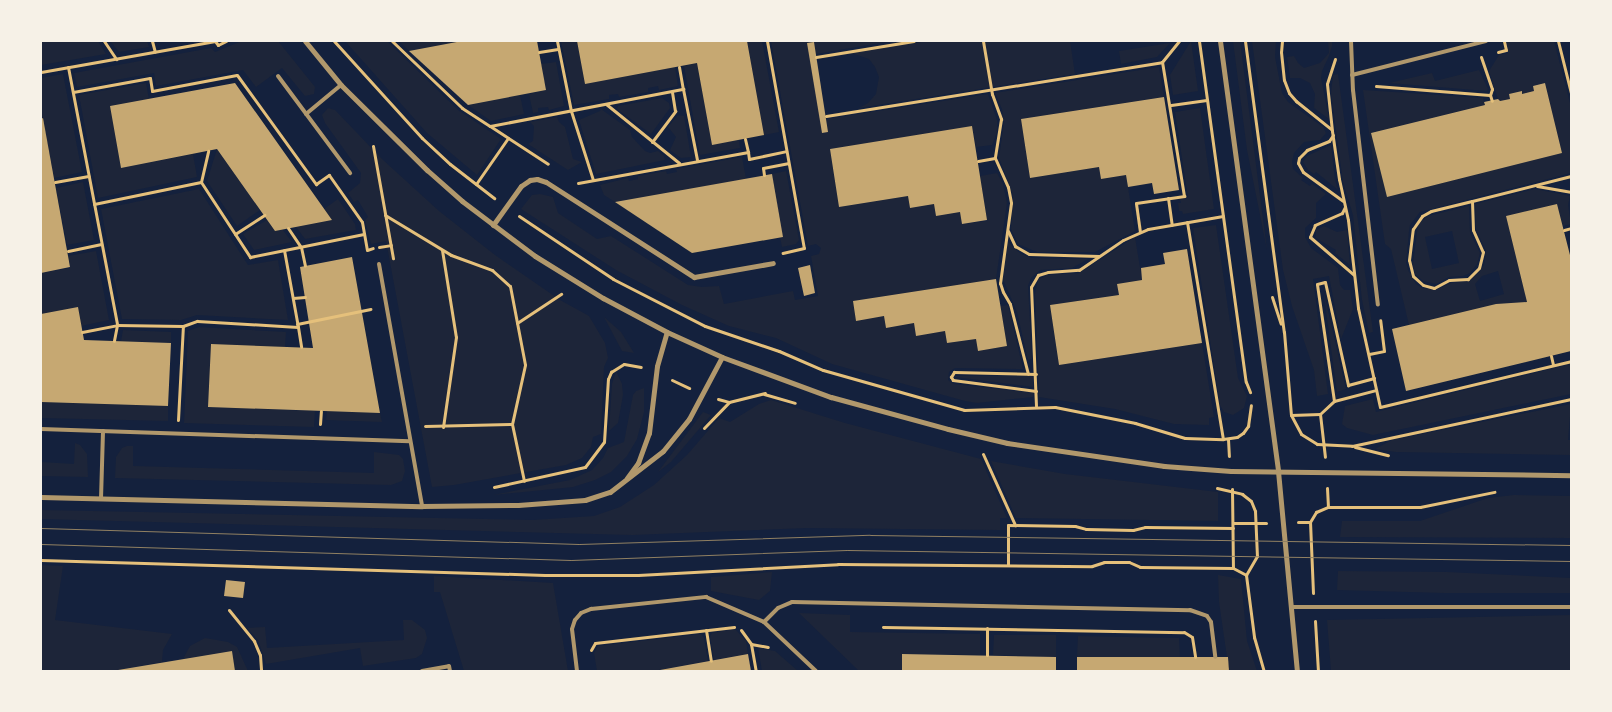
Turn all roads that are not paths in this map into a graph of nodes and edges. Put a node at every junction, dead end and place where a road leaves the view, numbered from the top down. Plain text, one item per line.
1 (305, 41) edge
2 (1220, 41) edge
3 (1351, 41) edge
4 (1486, 41) edge
5 (1352, 75) junction
6 (278, 76) dead end
7 (341, 85) junction
8 (306, 114) junction
9 (350, 173) dead end
10 (494, 225) junction
11 (773, 263) dead end
12 (380, 264) dead end
13 (1378, 304) road end
14 (667, 332) junction
15 (722, 357) junction
16 (41, 429) edge
17 (103, 431) junction
18 (410, 441) junction
19 (1278, 471) junction
20 (1571, 475) edge
21 (620, 485) junction
22 (41, 497) edge
23 (101, 499) junction
24 (422, 506) junction
25 (1291, 607) junction
26 (1571, 607) edge
27 (764, 622) junction
28 (1216, 657) dead end
29 (450, 668) edge
30 (422, 671) edge
31 (577, 671) edge
32 (816, 671) edge
33 (1297, 671) edge

1 - 7 street
2 - 19 street
3 - 5 lane
4 - 5 lane
5 - 13 lane
6 - 8 lane
7 - 8 lane
7 - 10 street
8 - 9 lane
10 - 11 street
10 - 14 street
12 - 18 lane
14 - 15 street
14 - 21 street
15 - 19 street
15 - 21 street
16 - 17 lane
17 - 18 lane
17 - 23 lane
18 - 24 lane
19 - 20 street
19 - 25 street
21 - 24 street
22 - 23 street
23 - 24 street
25 - 26 lane
25 - 33 street
27 - 28 lane
27 - 31 lane
27 - 32 lane
29 - 30 lane

